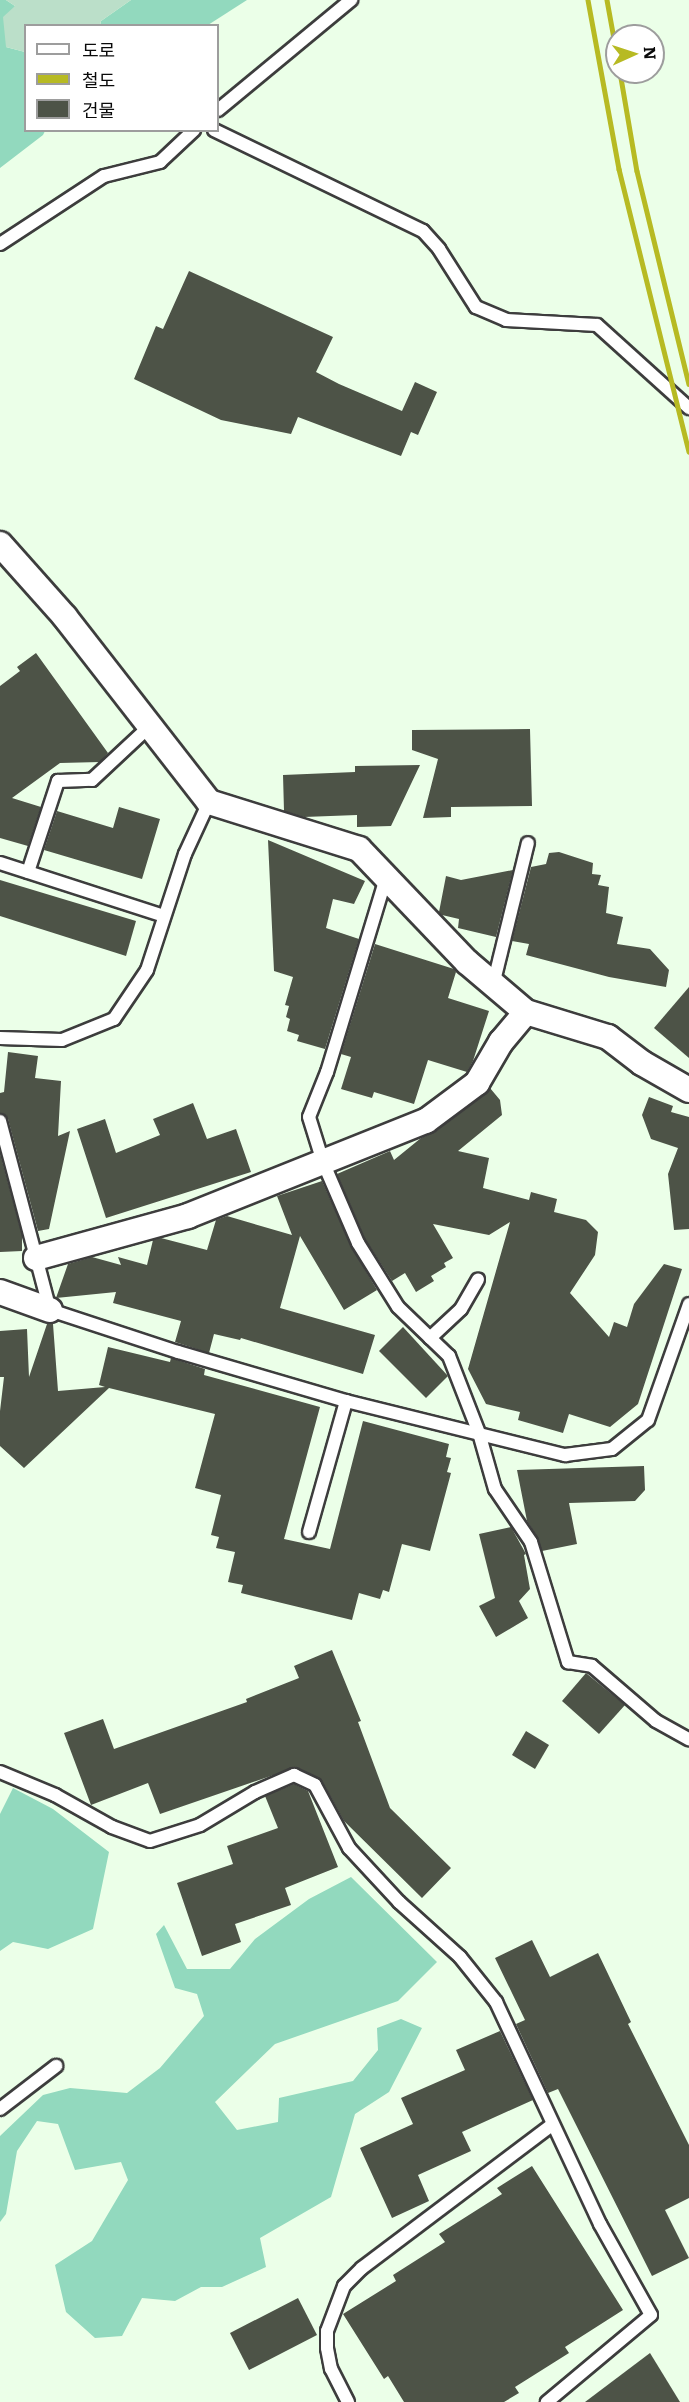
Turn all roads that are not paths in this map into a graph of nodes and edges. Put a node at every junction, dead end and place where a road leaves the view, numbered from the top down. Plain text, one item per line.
1 (351, 0) edge
2 (219, 110) edge
3 (192, 132) edge
4 (218, 132) edge
5 (0, 244) edge
6 (689, 408) edge
7 (0, 544) edge
8 (150, 726) junction
9 (209, 802) junction
10 (528, 843) dead end
11 (0, 863) edge
12 (28, 872) junction
13 (386, 878) junction
14 (164, 916) junction
15 (493, 985) junction
16 (526, 1012) junction
17 (0, 1038) edge
18 (689, 1090) edge
19 (0, 1121) edge
20 (323, 1162) junction
21 (36, 1258) junction
22 (478, 1280) dead end
23 (0, 1292) edge
24 (689, 1304) edge
25 (50, 1310) junction
26 (430, 1338) junction
27 (346, 1401) junction
28 (479, 1433) junction
29 (309, 1532) dead end
30 (689, 1739) edge
31 (0, 1772) edge
32 (56, 2067) dead end
33 (0, 2109) edge
34 (552, 2125) junction
35 (348, 2402) edge
36 (547, 2402) edge

1 - 2 lane
3 - 5 lane
4 - 6 lane
7 - 8 street
8 - 9 street
8 - 12 lane
9 - 13 street
9 - 14 lane
10 - 15 lane
11 - 12 lane
12 - 14 lane
13 - 15 street
13 - 20 lane
14 - 17 lane
15 - 16 street
16 - 18 street
16 - 20 street
19 - 21 lane
20 - 21 street
20 - 26 lane
21 - 25 lane
22 - 26 lane
23 - 25 street
24 - 28 lane
25 - 27 lane
26 - 28 lane
27 - 28 lane
27 - 29 lane
28 - 30 lane
31 - 34 lane
32 - 33 lane
34 - 35 lane
34 - 36 lane

